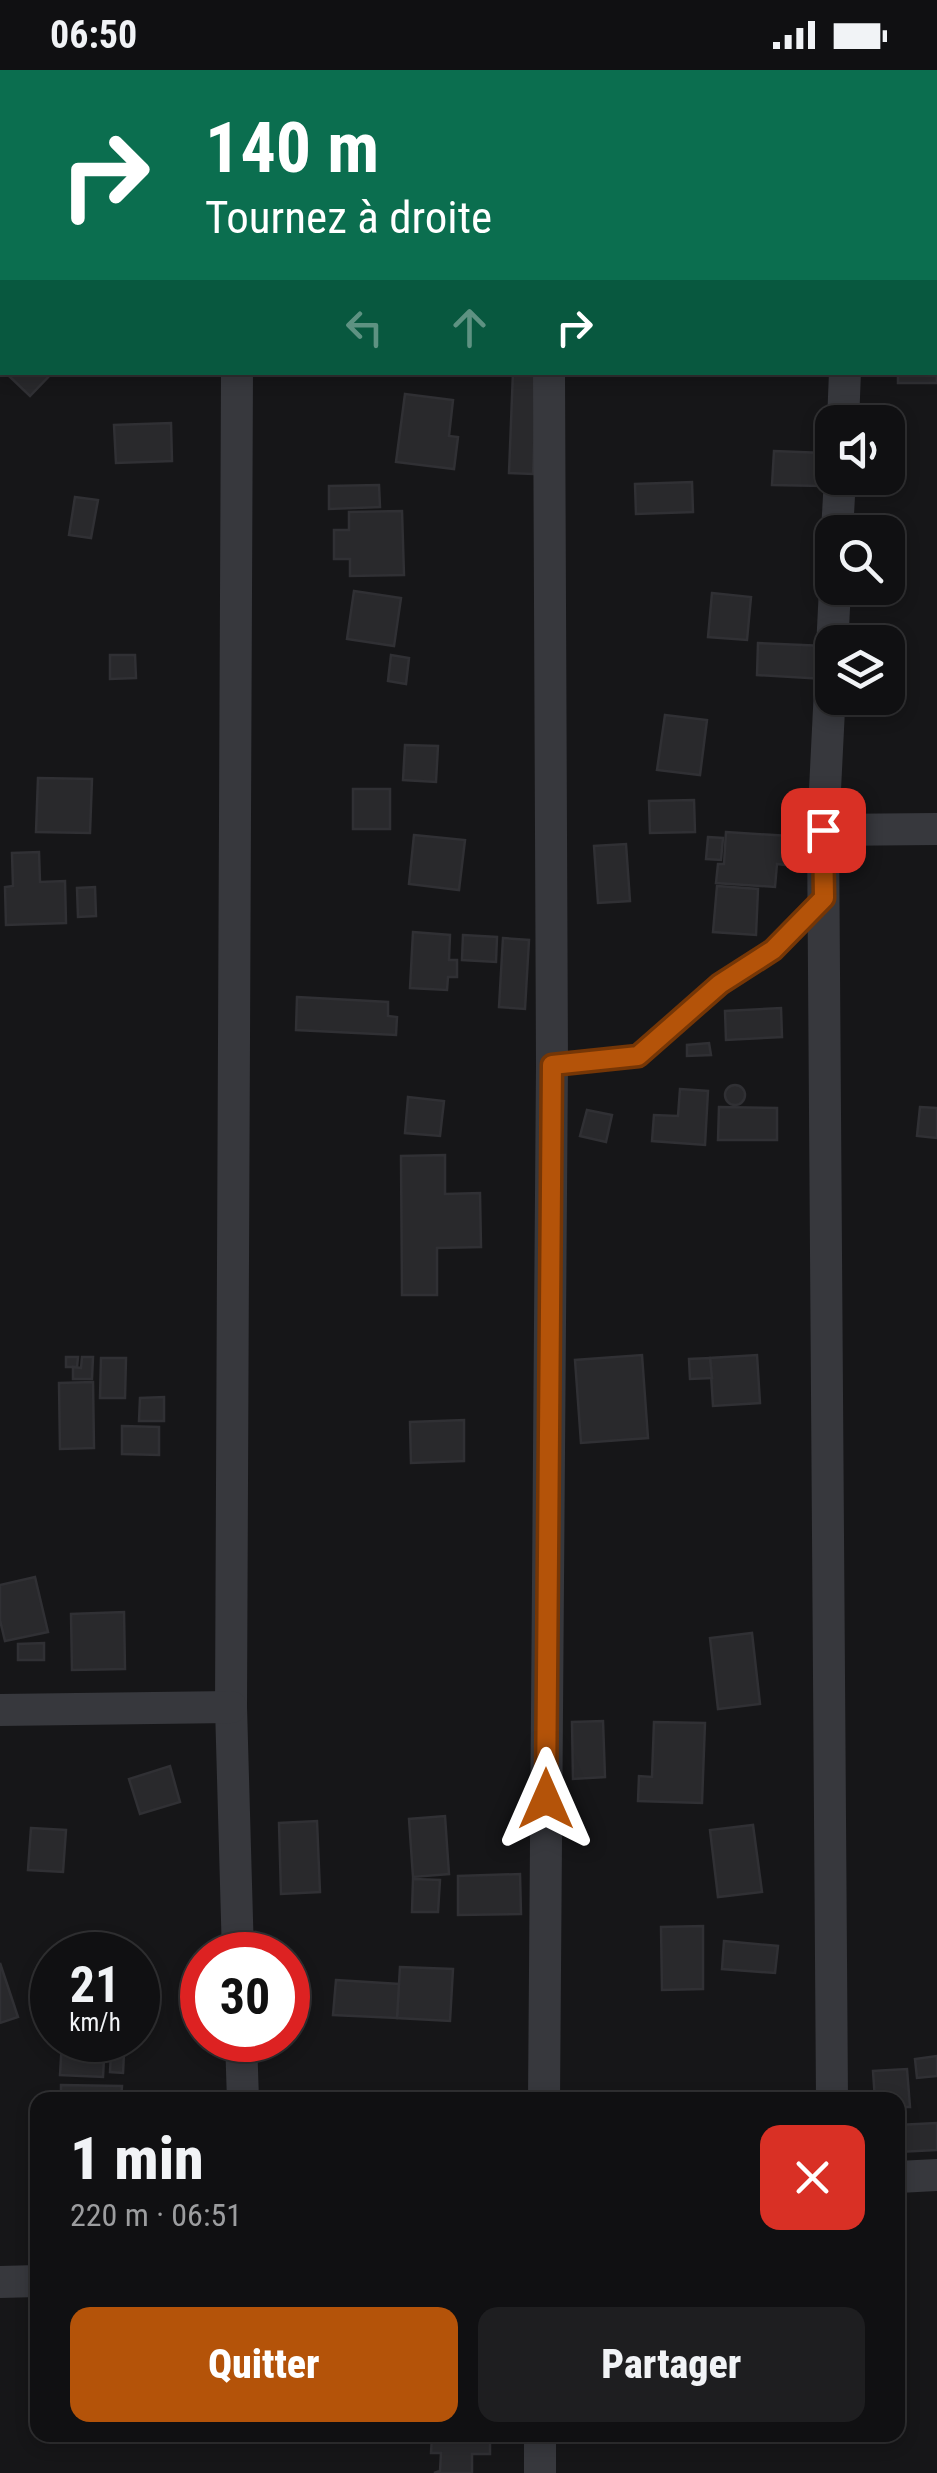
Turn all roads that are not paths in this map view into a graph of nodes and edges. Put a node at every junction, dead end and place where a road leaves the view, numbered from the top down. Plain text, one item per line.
1 (236, 375) edge
2 (548, 375) edge
3 (845, 375) edge
4 (844, 405) edge
5 (834, 605) edge
6 (823, 830) junction
7 (937, 830) edge
8 (824, 898) junction
9 (552, 1065) junction
10 (231, 1707) junction
11 (0, 1710) edge
12 (237, 1932) edge
13 (242, 2062) edge
14 (243, 2092) edge
15 (544, 2092) edge
16 (832, 2092) edge
17 (937, 2176) edge
18 (905, 2177) edge
19 (30, 2281) edge
20 (0, 2282) edge
21 (540, 2442) edge
22 (540, 2473) edge

1 - 10 street
2 - 9 street
3 - 4 street
5 - 6 street
6 - 7 street
6 - 8 street
8 - 9 lane
8 - 16 street
9 - 15 street
10 - 11 street
10 - 12 street
13 - 14 street
17 - 18 street
19 - 20 street
21 - 22 street

